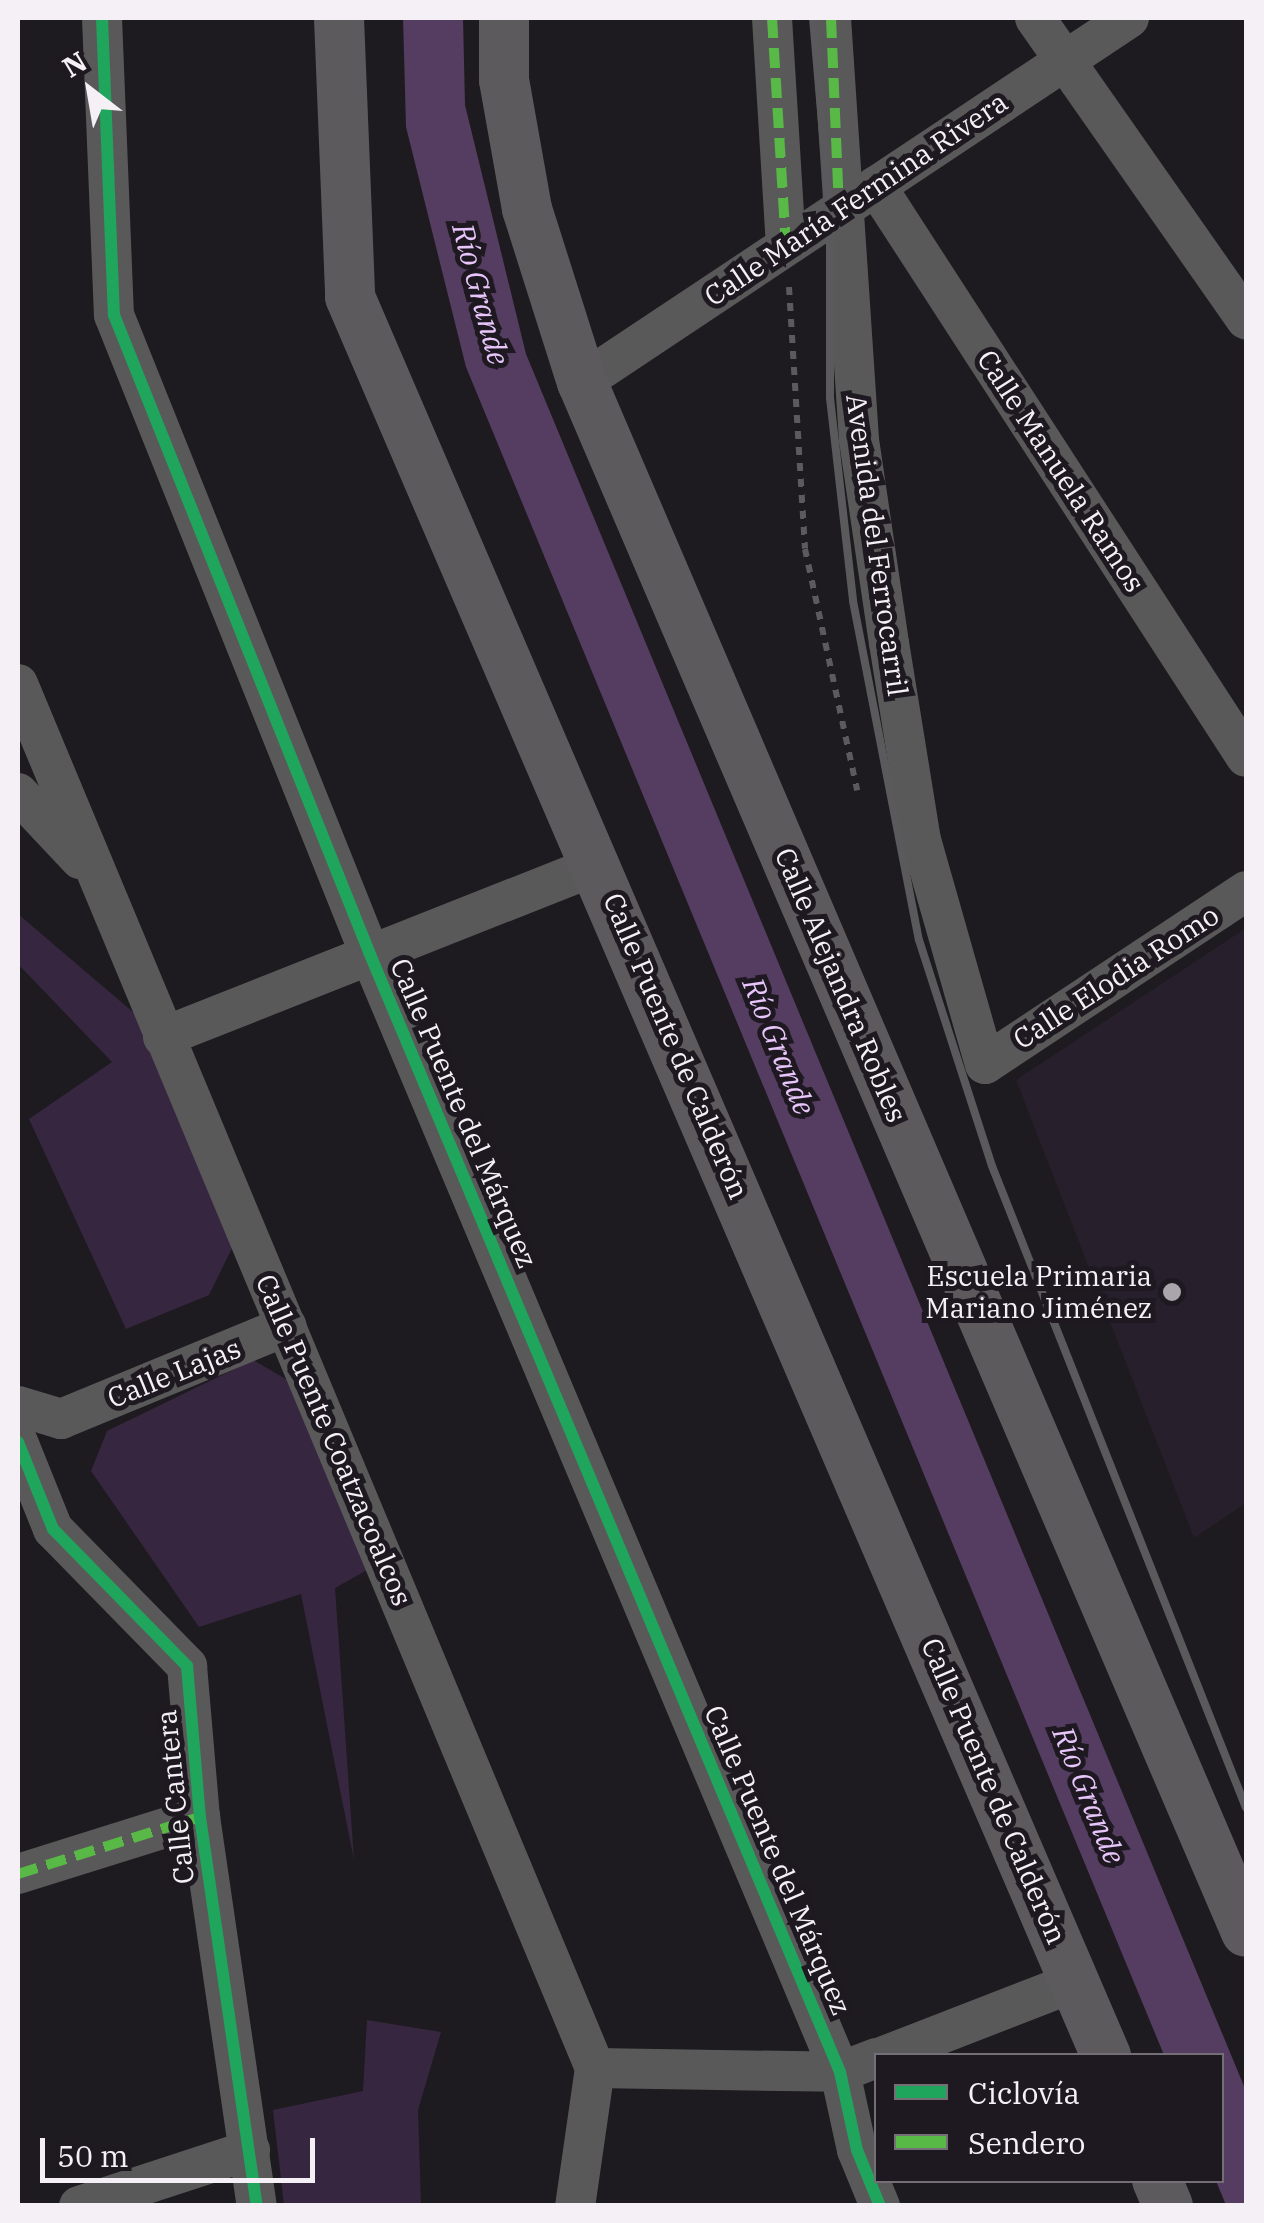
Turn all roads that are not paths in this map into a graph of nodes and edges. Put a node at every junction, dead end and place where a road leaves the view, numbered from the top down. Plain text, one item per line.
1 (102, 18) edge
2 (339, 18) edge
3 (504, 18) edge
4 (772, 18) edge
5 (831, 18) edge
6 (1036, 18) edge
7 (1129, 18) edge
8 (1065, 60) junction
9 (876, 186) junction
10 (839, 210) junction
11 (786, 246) junction
12 (1246, 319) edge
13 (582, 382) junction
14 (18, 684) edge
15 (1246, 757) edge
16 (18, 793) edge
17 (598, 864) junction
18 (95, 875) junction
19 (1246, 891) edge
20 (369, 952) junction
21 (163, 1037) junction
22 (985, 1064) joint
23 (287, 1326) junction
24 (18, 1406) edge
25 (61, 1419) junction
26 (18, 1442) edge
27 (34, 1482) junction
28 (35, 1536) edge
29 (200, 1817) junction
30 (18, 1874) edge
31 (1246, 1932) edge
32 (1075, 1982) junction
33 (892, 2053) edge
34 (1105, 2053) edge
35 (858, 2065) edge
36 (594, 2068) junction
37 (250, 2150) junction
38 (857, 2150) junction
39 (79, 2206) edge
40 (258, 2206) edge
41 (575, 2206) edge
42 (852, 2206) edge
43 (880, 2206) edge

1 - 20 street, Calle Puente del Márquez
2 - 17 main road, Calle Puente de Calderón
3 - 13 main road, Calle Alejandra Robles
4 - 11 street
5 - 10 street, Avenida del Ferrocarril
6 - 8 street
7 - 8 street, Calle María Fermina Rivera
8 - 9 street, Calle María Fermina Rivera
8 - 12 street
9 - 10 street, Calle María Fermina Rivera
9 - 15 street, Calle Manuela Ramos
10 - 11 street, Calle María Fermina Rivera
10 - 22 street, Avenida del Ferrocarril
11 - 13 street, Calle María Fermina Rivera
13 - 31 main road, Calle Alejandra Robles
14 - 18 street, Calle Puente Coatzacoalcos
16 - 18 street
17 - 20 street
17 - 32 main road, Calle Puente de Calderón
18 - 21 street, Calle Puente Coatzacoalcos
19 - 22 street, Calle Elodia Romo
20 - 21 street
20 - 35 street, Calle Puente del Márquez
21 - 23 street, Calle Puente Coatzacoalcos
23 - 25 street, Calle Lajas
23 - 36 street, Calle Puente Coatzacoalcos
24 - 25 street
25 - 27 street
26 - 27 street, Calle Cantera
27 - 28 street, Calle Cantera
28 - 29 street, Calle Cantera
29 - 30 street
29 - 37 street, Calle Cantera
32 - 33 street
32 - 34 main road, Calle Puente de Calderón
35 - 36 street
35 - 38 street, Calle Puente del Márquez
36 - 41 street
37 - 39 street
37 - 40 street, Calle Cantera
38 - 42 street
38 - 43 street, Calle Puente del Márquez

